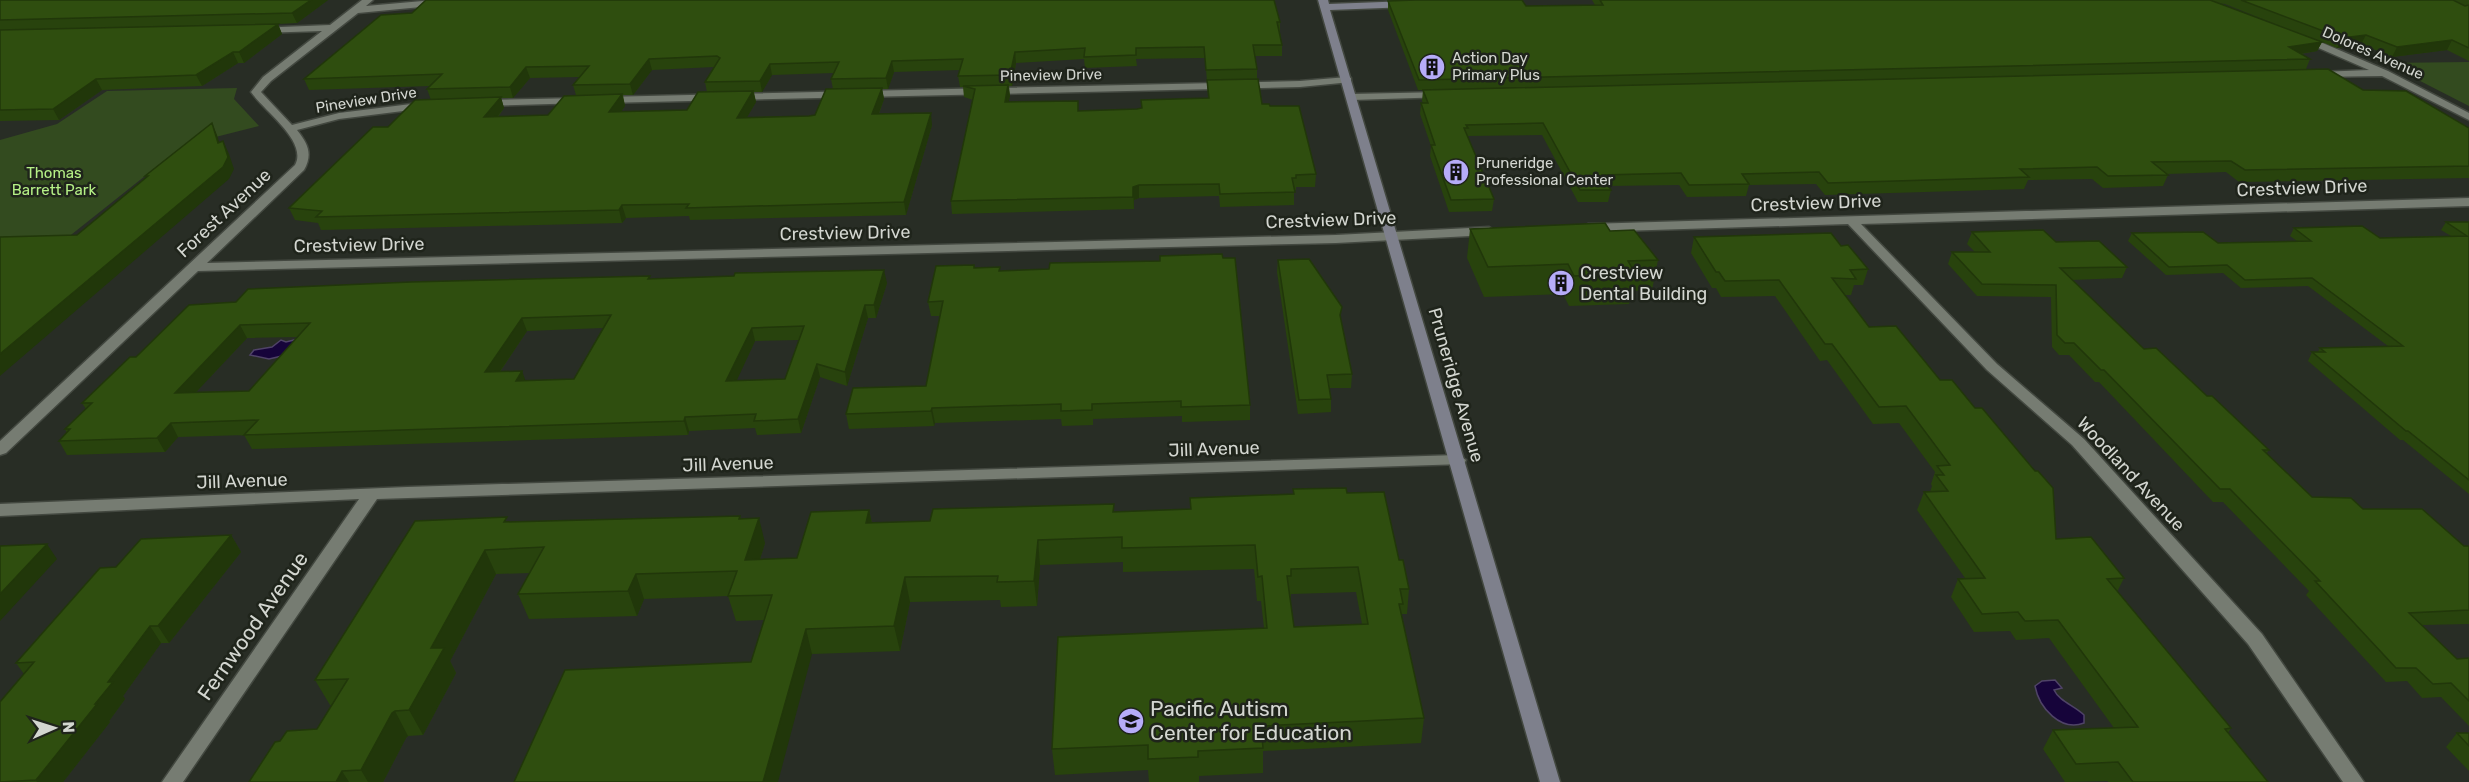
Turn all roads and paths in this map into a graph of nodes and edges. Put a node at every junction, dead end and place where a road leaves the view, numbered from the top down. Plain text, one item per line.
1 (368, 0) edge
2 (451, 2) edge
3 (1324, 3) edge
4 (1421, 3) edge
5 (355, 10) junction
6 (332, 28) junction
7 (245, 30) edge
8 (2289, 32) edge
9 (2385, 73) junction
10 (2310, 75) edge
11 (1347, 80) junction
12 (1451, 95) edge
13 (1352, 97) junction
14 (476, 103) edge
15 (443, 104) edge
16 (2469, 117) edge
17 (290, 129) junction
18 (2469, 202) edge
19 (1850, 219) junction
20 (1574, 228) edge
21 (1507, 230) edge
22 (1392, 235) junction
23 (194, 267) junction
24 (0, 450) edge
25 (1458, 460) junction
26 (371, 495) junction
27 (0, 510) edge
28 (172, 782) edge
29 (1551, 782) edge
30 (2354, 782) edge

1 - 5 street, Forest Avenue
2 - 5 street
3 - 4 main road
3 - 11 main road, Pruneridge Avenue
5 - 6 street, Forest Avenue
6 - 7 street
6 - 17 street, Forest Avenue
8 - 9 street, Dolores Avenue
9 - 10 street
9 - 16 street, Dolores Avenue
11 - 13 main road, Pruneridge Avenue
11 - 14 street, Pineview Drive
12 - 13 street
13 - 22 main road, Pruneridge Avenue
15 - 17 street, Pineview Drive
17 - 23 street, Forest Avenue
18 - 19 street, Crestview Drive
19 - 20 street, Crestview Drive
19 - 30 street, Woodland Avenue
21 - 22 street, Crestview Drive
22 - 23 street, Crestview Drive
22 - 25 main road, Pruneridge Avenue
23 - 24 street, Forest Avenue
25 - 26 street, Jill Avenue
25 - 29 main road, Pruneridge Avenue
26 - 27 street, Jill Avenue
26 - 28 street, Fernwood Avenue

